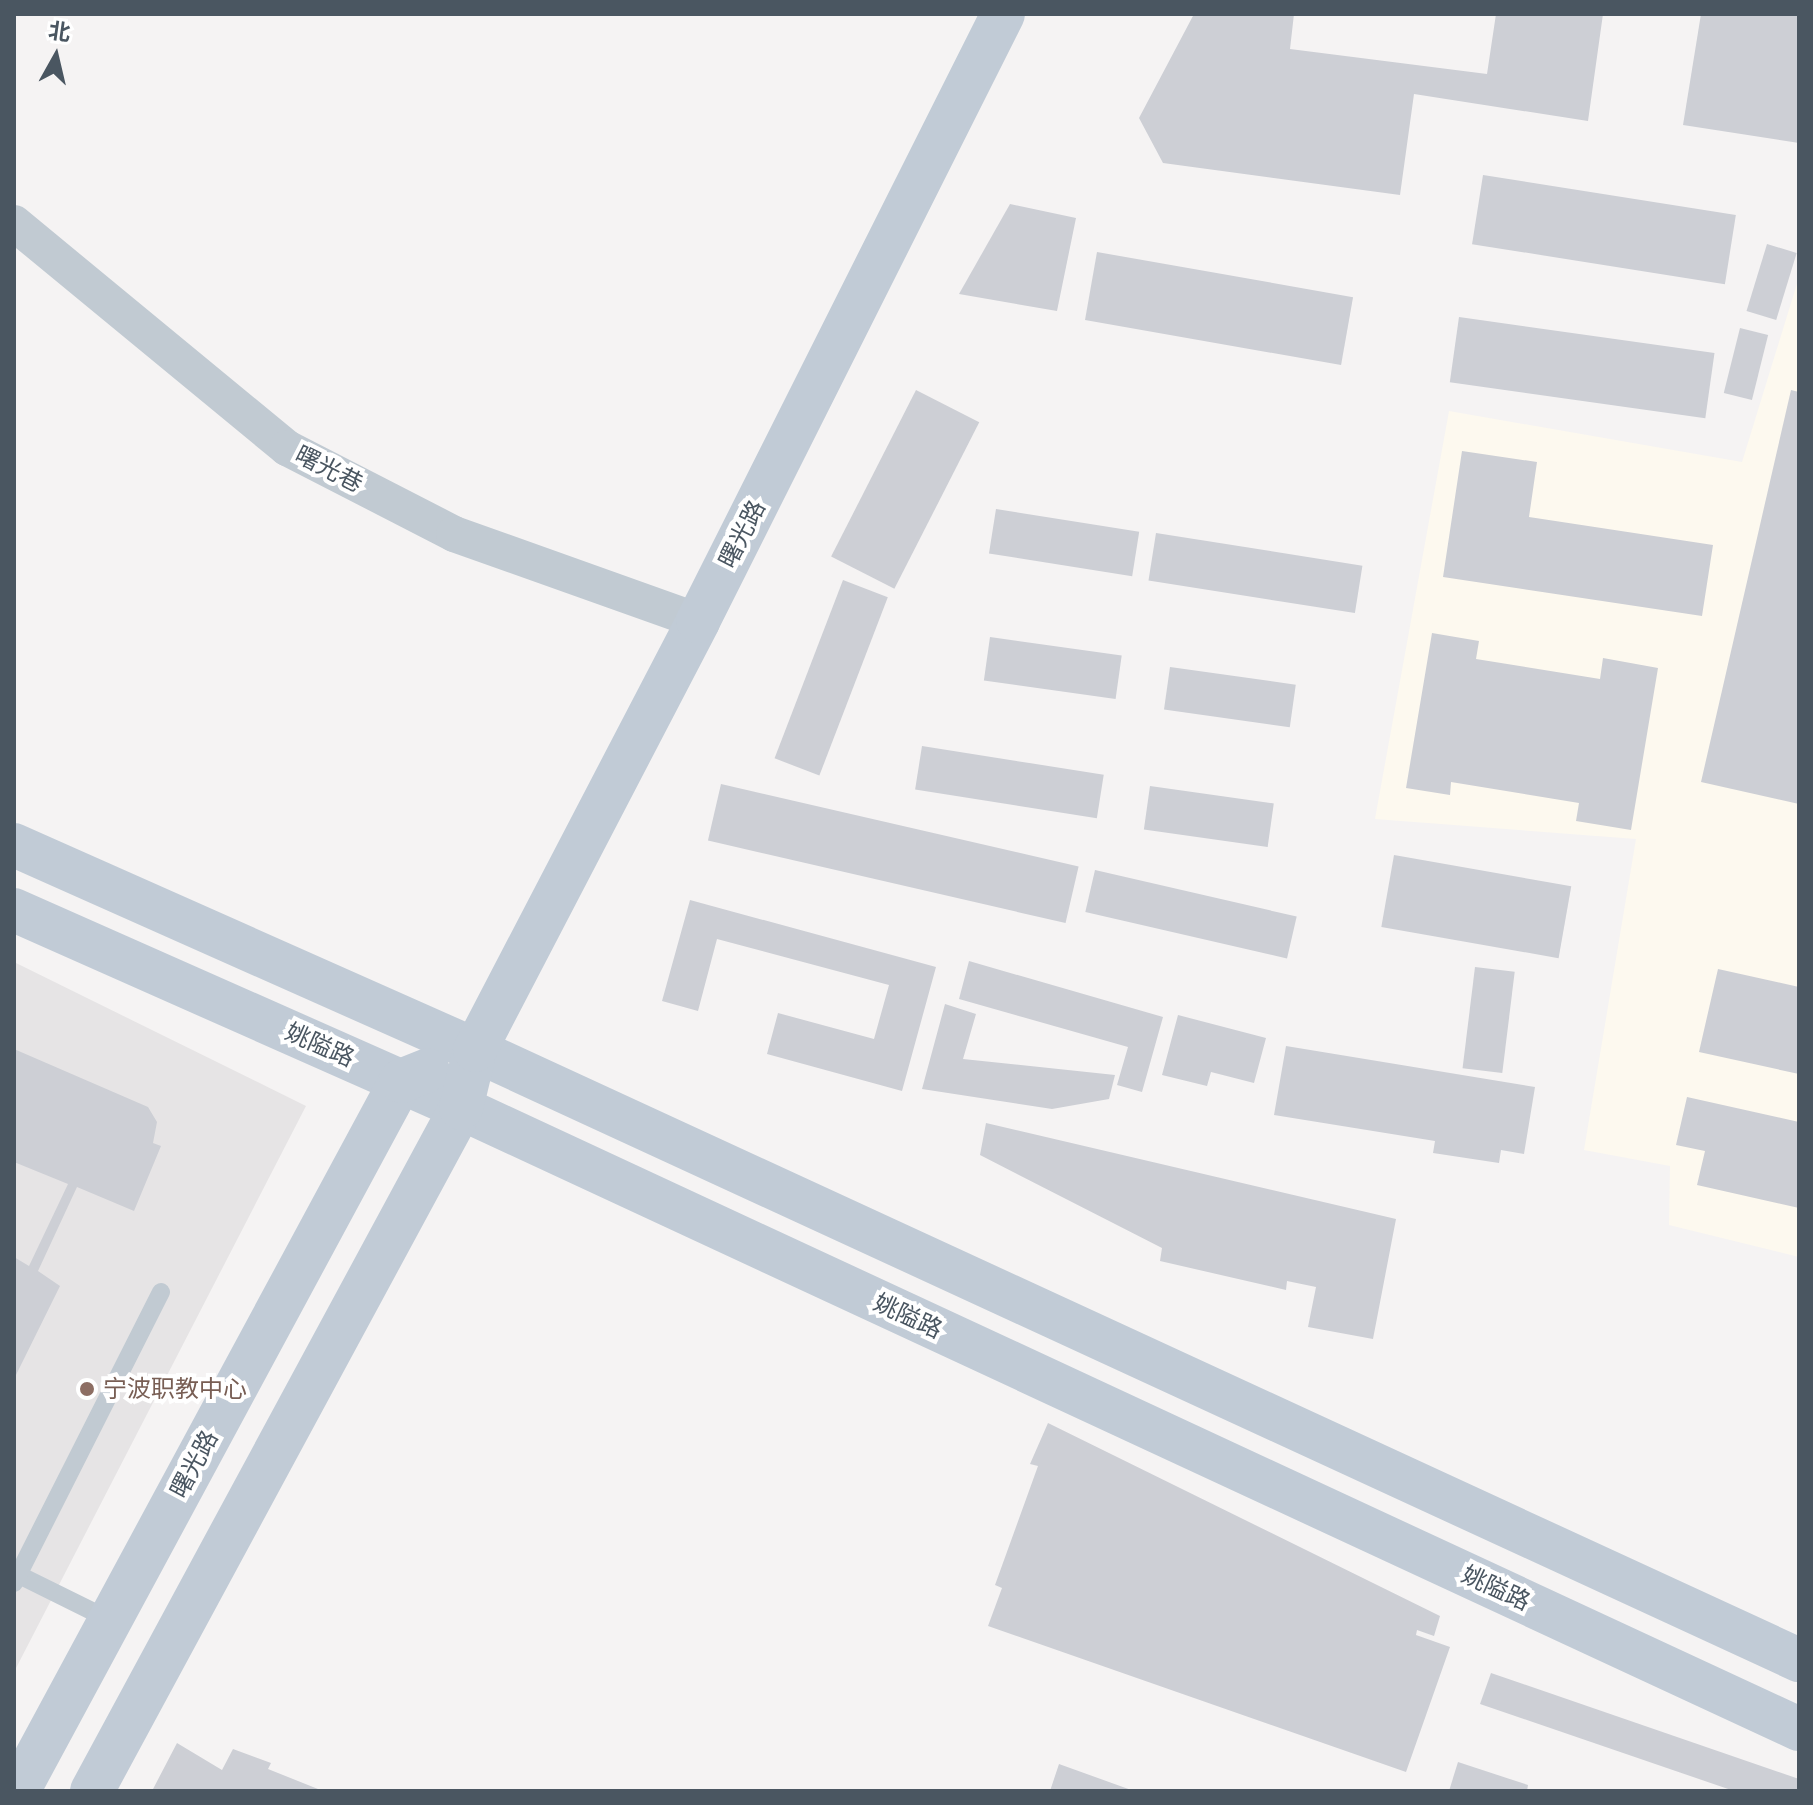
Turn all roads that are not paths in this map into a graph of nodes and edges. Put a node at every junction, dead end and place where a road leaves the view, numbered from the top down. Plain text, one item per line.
1 (1003, 14) edge
2 (14, 223) edge
3 (698, 621) junction
4 (14, 845) edge
5 (14, 910) edge
6 (475, 1050) junction
7 (401, 1081) junction
8 (461, 1108) junction
9 (161, 1292) dead end
10 (16, 1578) edge
11 (110, 1620) junction
12 (1799, 1660) edge
13 (1799, 1729) edge
14 (18, 1791) edge
15 (92, 1791) edge

1 - 3 main road, 曙光路
2 - 3 street, 曙光巷
3 - 6 main road, 曙光路
4 - 6 main road
5 - 7 main road, 姚隘路
6 - 7 main road
6 - 8 main road, 曙光路
6 - 12 main road
7 - 8 main road, 姚隘路
7 - 11 main road, 曙光路
8 - 13 main road, 姚隘路
8 - 15 main road, 曙光路
9 - 10 lane
10 - 11 lane
11 - 14 main road, 曙光路

